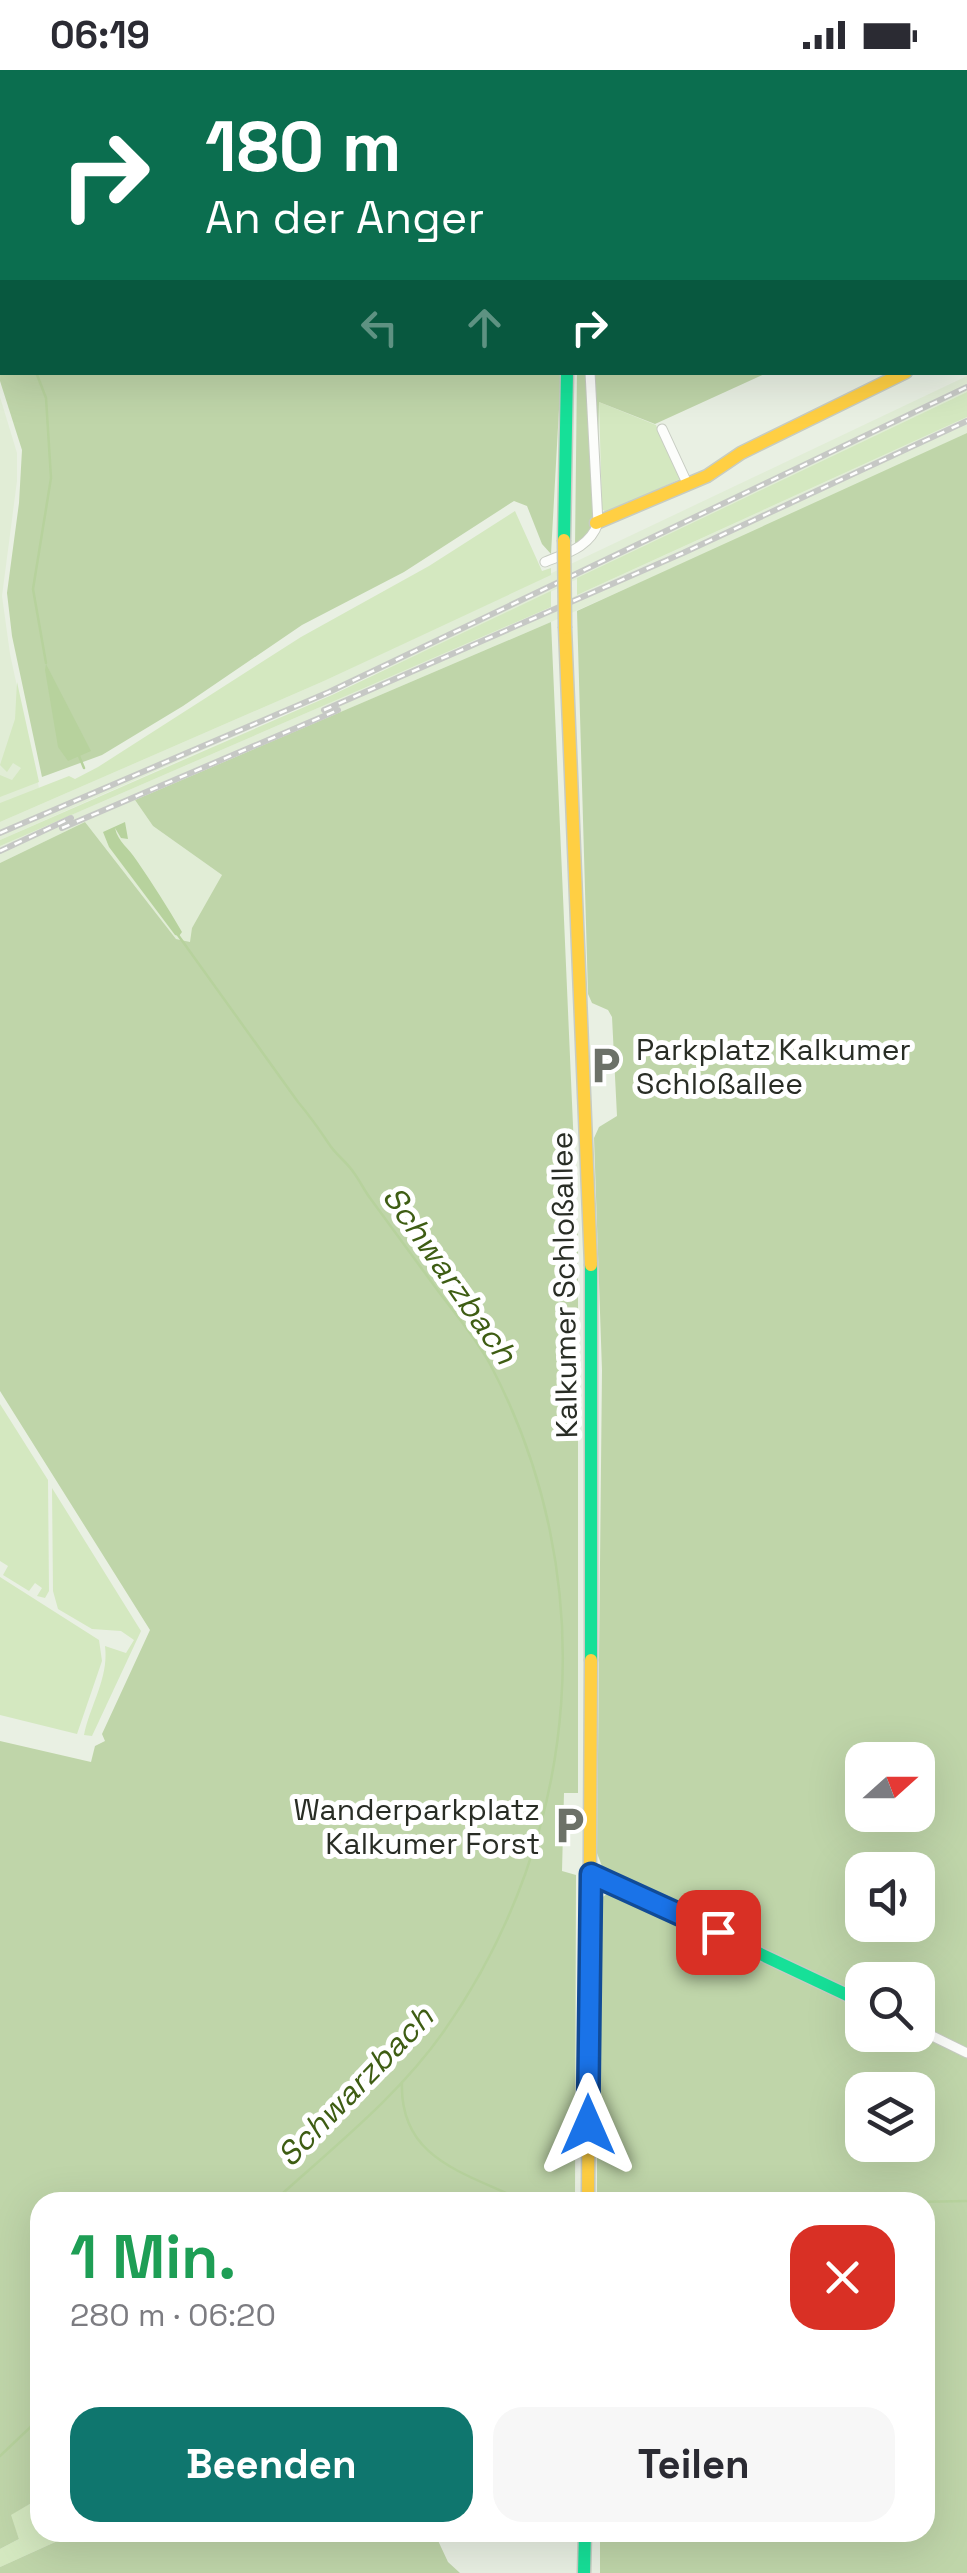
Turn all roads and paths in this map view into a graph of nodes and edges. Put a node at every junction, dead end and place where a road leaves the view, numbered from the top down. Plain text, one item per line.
1 (567, 375) edge
2 (590, 375) edge
3 (900, 375) edge
4 (662, 429) dead end
5 (687, 483) junction
6 (597, 523) junction
7 (544, 562) dead end
8 (591, 1874) junction
9 (845, 1994) edge
10 (935, 2037) edge
11 (967, 2053) edge
12 (588, 2192) edge
13 (585, 2542) edge
14 (584, 2573) edge

1 - 8 main road, Kalkumer Schloßallee, bridge
2 - 6 street
3 - 5 main road
4 - 5 street
5 - 6 main road
6 - 7 street
8 - 9 main road
8 - 12 main road, Kalkumer Schloßallee
10 - 11 street
13 - 14 main road

